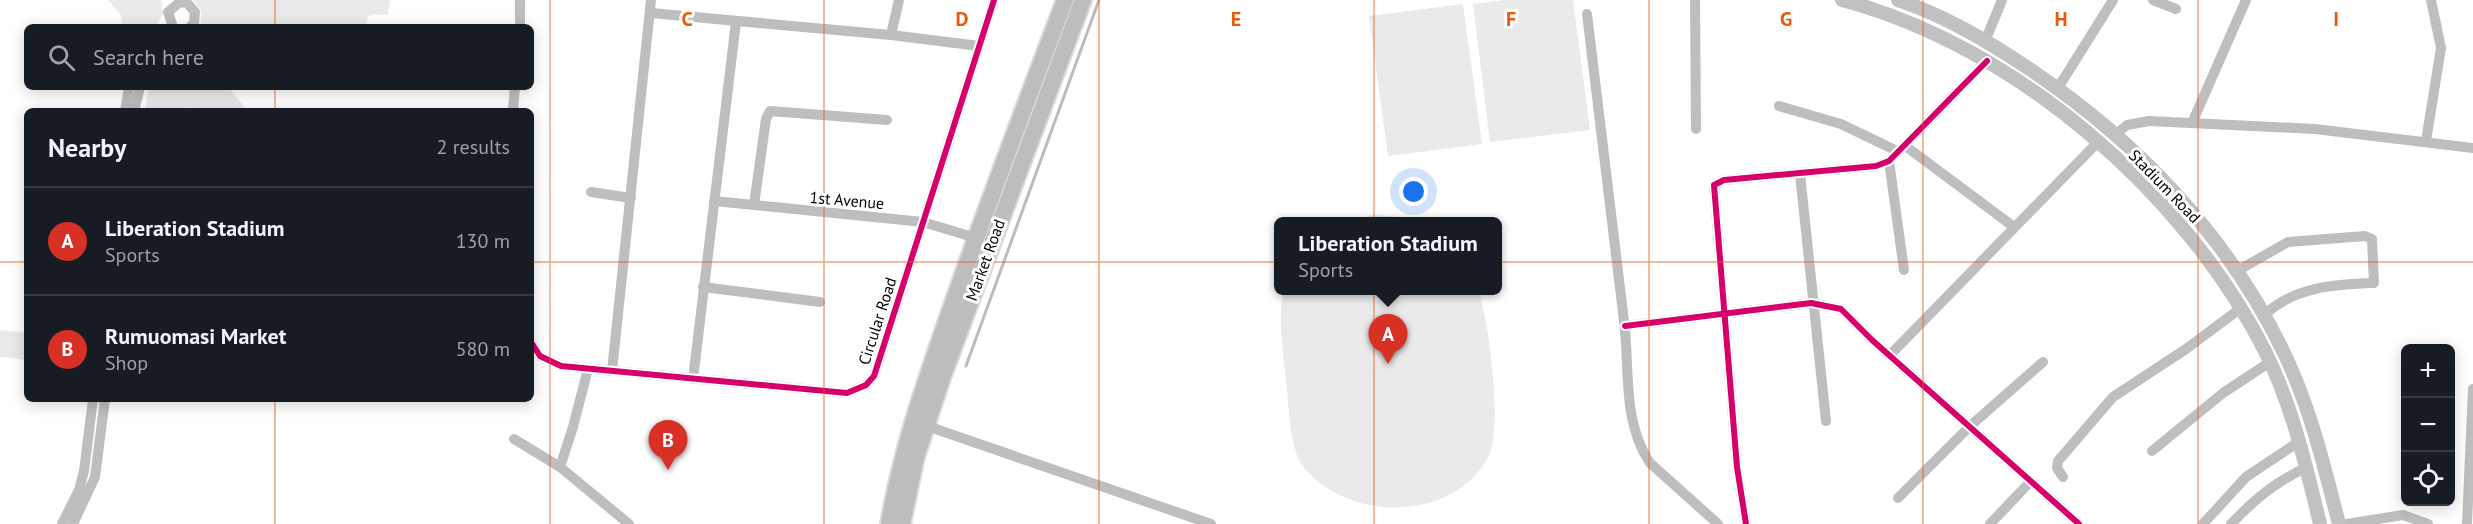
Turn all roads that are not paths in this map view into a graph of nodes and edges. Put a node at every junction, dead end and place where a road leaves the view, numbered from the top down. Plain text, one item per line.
1 (520, 0) edge
2 (651, 0) edge
3 (899, 0) edge
4 (994, 0) edge
5 (1065, 0) edge
6 (1083, 0) edge
7 (1695, 0) edge
8 (1842, 0) edge
9 (1898, 0) edge
10 (2002, 0) edge
11 (2113, 0) edge
12 (2153, 0) edge
13 (2246, 0) edge
14 (2431, 0) edge
15 (2176, 9) dead end
16 (651, 13) junction
17 (1587, 14) dead end
18 (1937, 16) junction
19 (736, 22) junction
20 (168, 24) edge
21 (191, 24) edge
22 (520, 24) edge
23 (1929, 31) junction
24 (891, 35) junction
25 (1986, 39) junction
26 (979, 46) junction
27 (1987, 61) junction
28 (2058, 88) junction
29 (128, 90) edge
30 (139, 90) edge
31 (515, 90) edge
32 (1779, 106) dead end
33 (126, 108) edge
34 (135, 108) edge
35 (513, 108) edge
36 (887, 120) dead end
37 (2192, 123) junction
38 (1696, 129) dead end
39 (2116, 134) junction
40 (2426, 141) junction
41 (2097, 142) junction
42 (1901, 148) junction
43 (2473, 148) edge
44 (1889, 161) junction
45 (1800, 174) junction
46 (591, 192) dead end
47 (631, 198) junction
48 (714, 201) junction
49 (754, 205) junction
50 (923, 222) junction
51 (2014, 227) junction
52 (976, 238) junction
53 (1904, 270) dead end
54 (2237, 271) junction
55 (703, 287) junction
56 (820, 302) dead end
57 (1811, 303) junction
58 (2241, 308) junction
59 (1723, 315) junction
60 (2264, 315) junction
61 (1625, 326) junction
62 (534, 347) edge
63 (1890, 355) junction
64 (2043, 362) dead end
65 (2270, 362) junction
66 (588, 369) junction
67 (612, 371) junction
68 (693, 379) junction
69 (2473, 389) edge
70 (93, 402) edge
71 (105, 402) edge
72 (916, 408) junction
73 (1826, 421) dead end
74 (927, 426) junction
75 (1969, 427) junction
76 (2471, 430) edge
77 (514, 439) dead end
78 (2300, 441) junction
79 (2152, 452) dead end
80 (560, 467) junction
81 (2307, 467) junction
82 (2063, 477) dead end
83 (2031, 481) junction
84 (1898, 498) dead end
85 (62, 524) edge
86 (73, 524) edge
87 (629, 524) edge
88 (889, 524) edge
89 (902, 524) edge
90 (1211, 524) edge
91 (1718, 524) edge
92 (1746, 524) edge
93 (1990, 524) edge
94 (2079, 524) edge
95 (2203, 524) edge
96 (2231, 524) edge
97 (2320, 524) edge
98 (2339, 524) edge
99 (2347, 524) edge
100 (2428, 524) edge
101 (2467, 524) edge

1 - 22 street
2 - 16 street
3 - 24 street
4 - 26 street, Circular Road
5 - 52 main road, Market Road
6 - 74 main road, Market Road
7 - 38 street
8 - 23 main road, Stadium Road
9 - 18 main road, Stadium Road
10 - 25 street
11 - 28 street
12 - 15 street
13 - 37 street
14 - 40 street
16 - 19 street
16 - 47 street
17 - 61 street
18 - 23 main road
18 - 25 main road, Stadium Road
19 - 24 street
19 - 48 street
20 - 21 street
23 - 27 main road, Stadium Road
24 - 26 street
25 - 28 main road, Stadium Road
26 - 50 street, Circular Road
27 - 41 main road, Stadium Road
27 - 42 street
28 - 39 main road, Stadium Road
29 - 33 street
30 - 34 street
31 - 35 street
32 - 42 street
36 - 49 street
37 - 39 street
37 - 40 street
39 - 54 main road, Stadium Road
40 - 43 street
41 - 51 street
41 - 58 main road, Stadium Road
42 - 44 street
42 - 51 street
44 - 45 street
44 - 53 street
45 - 57 street
45 - 59 street
46 - 47 street
47 - 67 street
48 - 49 street, 1st Avenue
48 - 55 street
49 - 50 street, 1st Avenue
50 - 52 street, 1st Avenue
50 - 68 street, Circular Road
51 - 63 street
52 - 72 main road, Market Road
54 - 60 main road, Stadium Road
54 - 60 street
55 - 56 street
55 - 68 street
57 - 59 street
57 - 63 street
57 - 73 street
58 - 65 main road, Stadium Road
58 - 82 street
59 - 61 street
59 - 92 street
60 - 98 main road, Stadium Road
61 - 91 street
62 - 66 street, Circular Road
63 - 75 street
64 - 75 street
65 - 78 main road, Stadium Road
65 - 79 street
66 - 67 street, Circular Road
66 - 80 street
67 - 68 street, Circular Road
69 - 76 street
70 - 85 street
71 - 86 street
72 - 74 street
72 - 88 main road, Market Road
74 - 89 main road, Market Road
74 - 90 street
75 - 83 street
75 - 84 street
76 - 101 street
77 - 80 street
78 - 81 main road, Stadium Road
78 - 95 street
80 - 87 street
81 - 96 street
81 - 97 main road, Stadium Road
83 - 93 street
83 - 94 street
99 - 100 street

